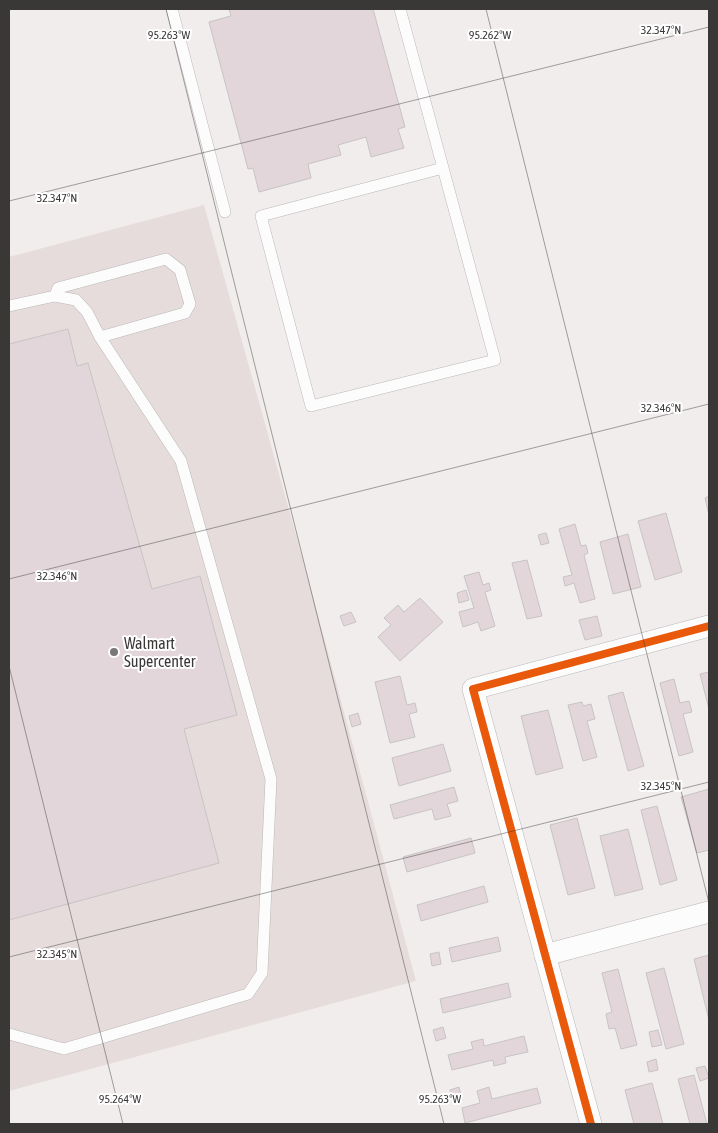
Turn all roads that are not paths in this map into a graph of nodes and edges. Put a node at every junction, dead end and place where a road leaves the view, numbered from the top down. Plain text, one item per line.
1 (172, 9) edge
2 (400, 9) edge
3 (444, 168) junction
4 (225, 212) dead end
5 (55, 296) junction
6 (9, 306) edge
7 (100, 337) junction
8 (709, 626) edge
9 (709, 912) edge
10 (545, 956) junction
11 (9, 1034) edge
12 (591, 1124) edge

1 - 4 lane
2 - 3 lane
3 - 3 lane
5 - 6 lane
5 - 7 lane
5 - 7 lane
7 - 11 lane
8 - 10 street
9 - 10 street
10 - 12 street

